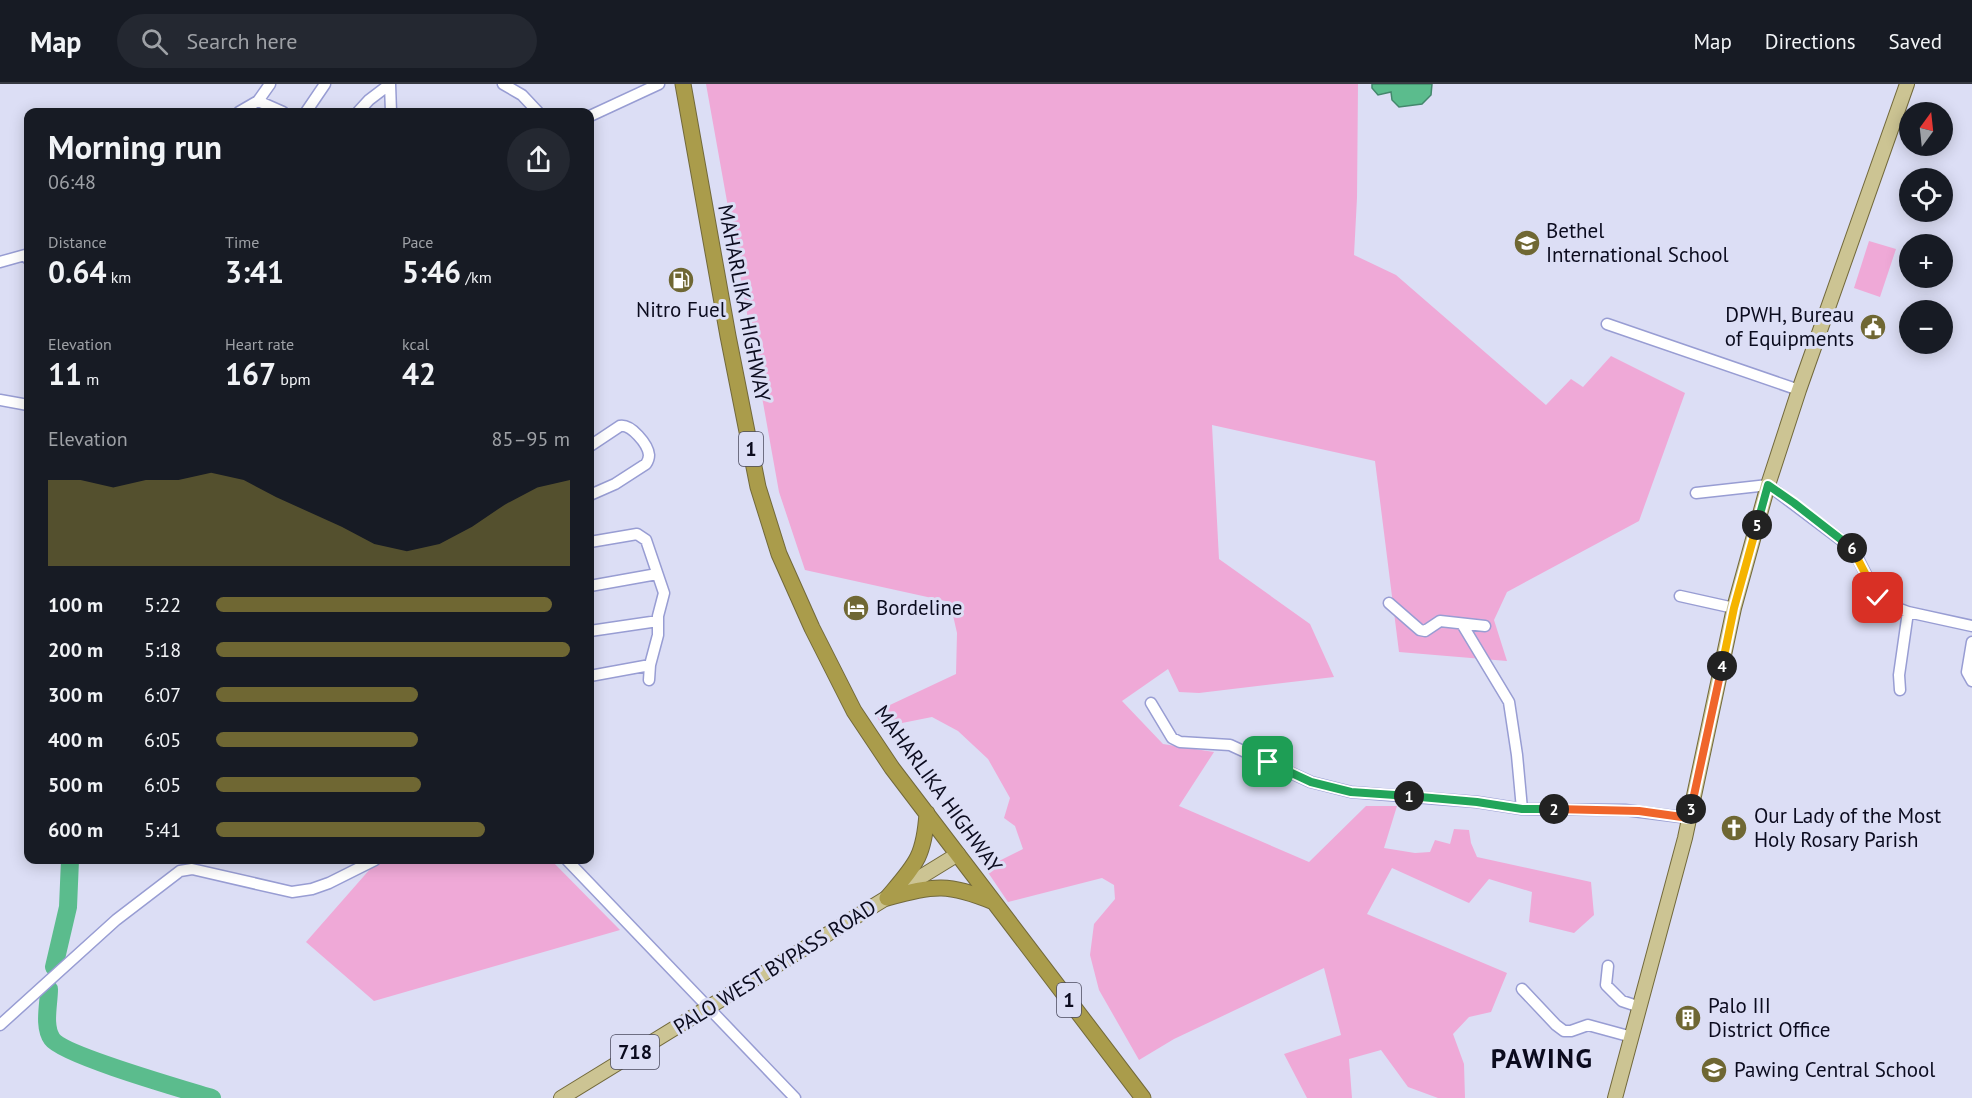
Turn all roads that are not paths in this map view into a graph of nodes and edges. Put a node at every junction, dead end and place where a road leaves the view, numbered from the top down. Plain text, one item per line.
1 (270, 84) edge
2 (325, 84) edge
3 (390, 84) edge
4 (503, 84) edge
5 (659, 84) edge
6 (1907, 84) edge
7 (684, 90) edge
8 (258, 100) junction
9 (245, 108) edge
10 (275, 108) edge
11 (309, 108) edge
12 (362, 108) edge
13 (391, 108) edge
14 (534, 108) edge
15 (594, 114) edge
16 (24, 258) edge
17 (0, 262) edge
18 (1607, 324) dead end
19 (1799, 390) junction
20 (0, 400) edge
21 (24, 404) edge
22 (594, 443) edge
23 (1768, 485) junction
24 (594, 493) edge
25 (1696, 493) dead end
26 (594, 541) edge
27 (657, 574) junction
28 (594, 585) edge
29 (1680, 596) dead end
30 (1389, 603) dead end
31 (1734, 608) junction
32 (1908, 612) junction
33 (658, 621) junction
34 (1462, 624) junction
35 (1485, 626) dead end
36 (1972, 626) edge
37 (594, 630) edge
38 (1972, 642) edge
39 (650, 665) junction
40 (594, 675) edge
41 (649, 680) dead end
42 (1972, 681) edge
43 (1900, 690) dead end
44 (1151, 704) dead end
45 (1522, 809) junction
46 (927, 813) junction
47 (1689, 818) junction
48 (958, 854) junction
49 (367, 864) edge
50 (571, 864) edge
51 (887, 898) junction
52 (996, 903) junction
53 (1608, 966) dead end
54 (1522, 989) dead end
55 (709, 1007) junction
56 (1640, 1007) junction
57 (0, 1025) edge
58 (1632, 1037) junction
59 (561, 1098) edge
60 (795, 1098) edge
61 (1143, 1098) edge
62 (1615, 1098) edge

1 - 8 street
2 - 11 street
3 - 12 street
3 - 13 street
4 - 14 street
5 - 15 street
6 - 19 main road
7 - 46 highway, MAHARLIKA HIGHWAY / 1
8 - 9 street
8 - 10 street
16 - 17 street
18 - 19 street
19 - 23 main road
20 - 21 street
22 - 24 street
23 - 25 street
23 - 31 main road
23 - 32 street
26 - 27 street
27 - 28 street
27 - 33 street
29 - 31 street
30 - 34 street
31 - 47 main road
32 - 36 street
32 - 43 street
33 - 37 street
33 - 39 street
34 - 35 street
34 - 45 street
38 - 42 street
39 - 40 street
39 - 41 street
44 - 45 street
45 - 47 street
46 - 48 highway, MAHARLIKA HIGHWAY / 1
46 - 51 highway
47 - 56 main road
48 - 51 main road, PALO WEST BYPASS ROAD / 718
48 - 52 highway, MAHARLIKA HIGHWAY / 1
49 - 57 street
50 - 55 street
51 - 52 highway
51 - 55 main road, PALO WEST BYPASS ROAD / 718
52 - 61 highway, MAHARLIKA HIGHWAY / 1
53 - 56 street
54 - 58 street
55 - 59 main road, PALO WEST BYPASS ROAD / 718
55 - 60 street
56 - 58 main road
58 - 62 main road

